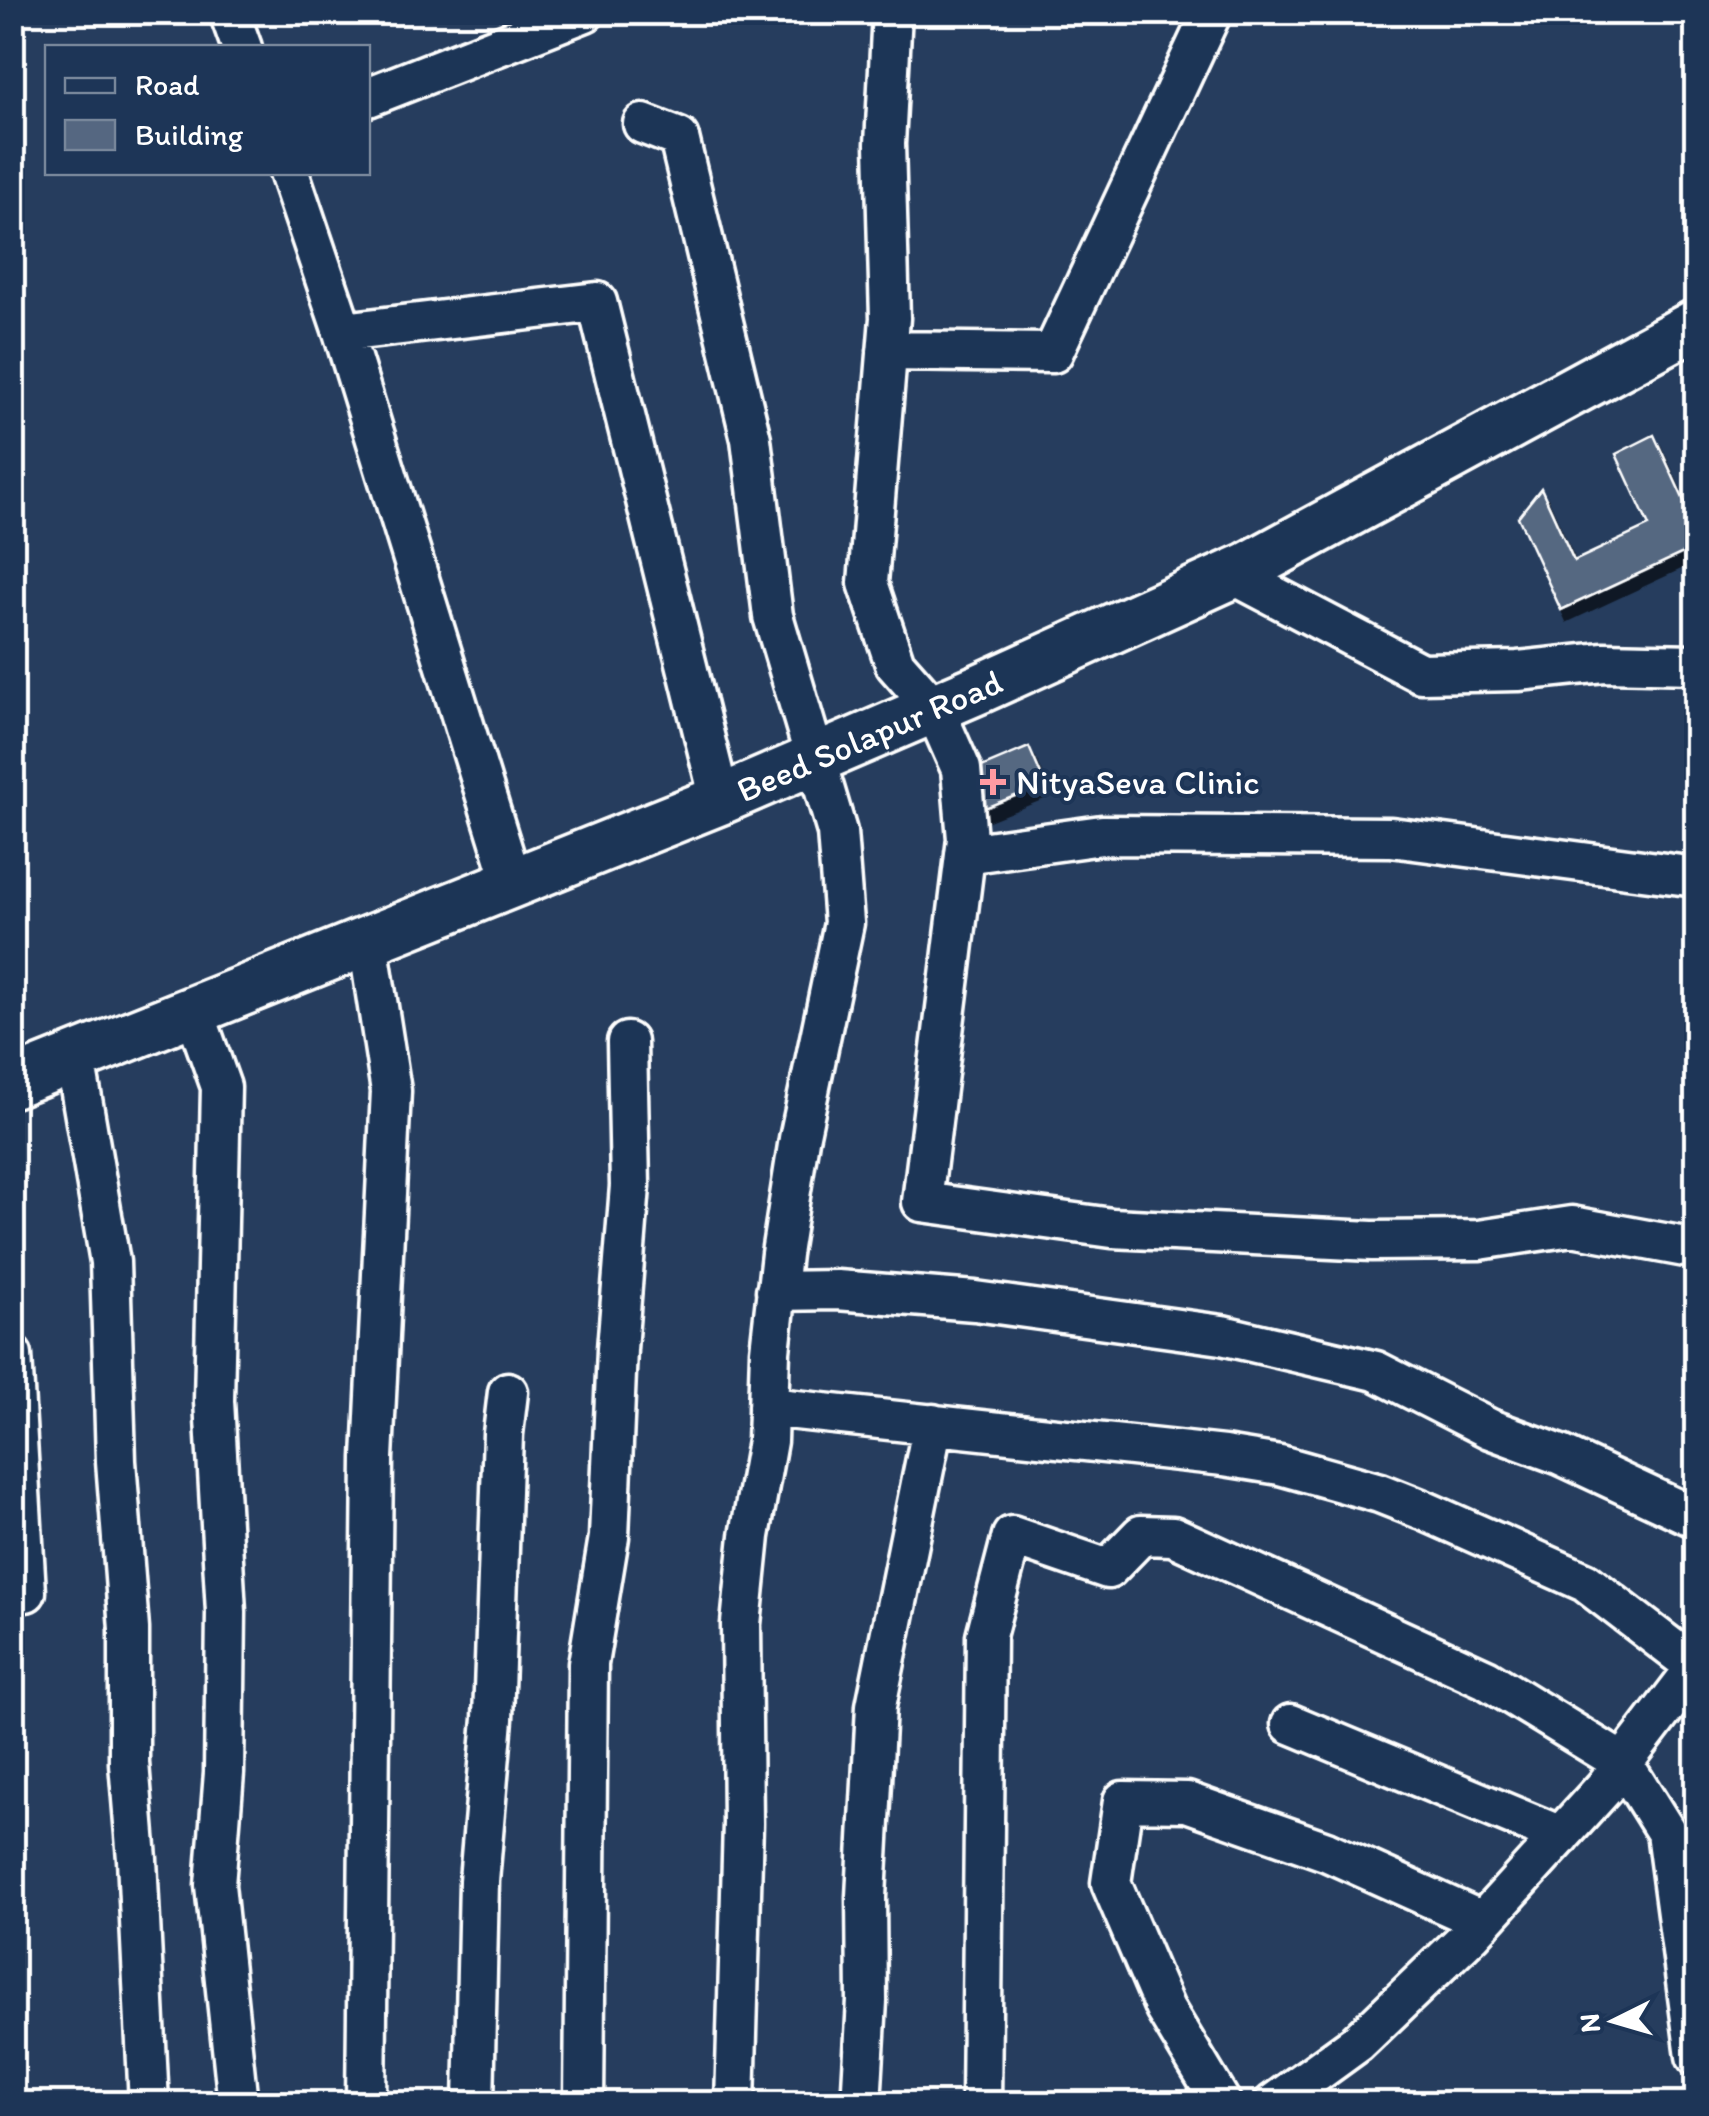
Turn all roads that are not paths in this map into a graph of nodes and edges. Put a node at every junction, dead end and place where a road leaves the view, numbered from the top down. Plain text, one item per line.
1 (229, 12) edge
2 (585, 12) edge
3 (892, 12) edge
4 (1212, 12) edge
5 (241, 45) edge
6 (370, 95) edge
7 (644, 124) dead end
8 (290, 175) edge
9 (1696, 324) edge
10 (343, 332) junction
11 (887, 351) junction
12 (1232, 574) junction
13 (1696, 664) edge
14 (934, 708) junction
15 (816, 759) junction
16 (720, 800) junction
17 (965, 854) junction
18 (1696, 877) edge
19 (512, 884) junction
20 (368, 942) junction
21 (194, 1011) junction
22 (627, 1042) dead end
23 (75, 1058) junction
24 (12, 1083) edge
25 (1696, 1249) edge
26 (776, 1291) junction
27 (12, 1355) edge
28 (508, 1392) dead end
29 (768, 1407) junction
30 (933, 1424) junction
31 (1696, 1518) edge
32 (26, 1592) dead end
33 (1696, 1667) edge
34 (1291, 1724) dead end
35 (1623, 1764) junction
36 (1561, 1836) junction
37 (1482, 1922) junction
38 (1696, 2056) edge
39 (149, 2104) edge
40 (238, 2104) edge
41 (366, 2104) edge
42 (474, 2104) edge
43 (584, 2104) edge
44 (735, 2104) edge
45 (861, 2104) edge
46 (982, 2104) edge
47 (1222, 2104) edge
48 (1273, 2104) edge

1 - 5 street
2 - 6 street
3 - 11 street
4 - 11 street
7 - 15 street
8 - 10 street
9 - 12 main road, Beed Solapur Road
10 - 16 street
10 - 19 street
11 - 14 street
12 - 13 street
12 - 14 main road, Beed Solapur Road
14 - 15 main road, Beed Solapur Road
14 - 17 street
15 - 16 main road, Beed Solapur Road
15 - 26 street
16 - 19 main road, Beed Solapur Road
17 - 18 street
17 - 25 street
19 - 20 main road, Beed Solapur Road
20 - 21 main road, Beed Solapur Road
20 - 41 street
21 - 23 main road, Beed Solapur Road
21 - 40 street
22 - 43 street
23 - 24 main road, Beed Solapur Road
23 - 39 street
26 - 29 street
26 - 31 street
27 - 32 street
28 - 42 street
29 - 30 street
29 - 44 street
30 - 33 street
30 - 45 street
33 - 35 street
34 - 36 street
35 - 36 street
35 - 38 street
35 - 46 street
36 - 37 street
37 - 47 street
37 - 48 street

